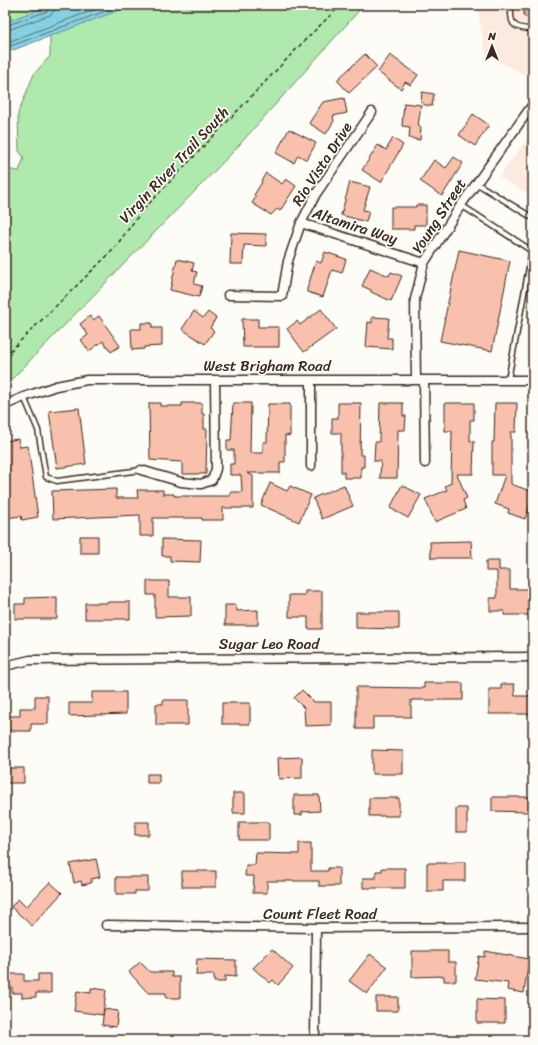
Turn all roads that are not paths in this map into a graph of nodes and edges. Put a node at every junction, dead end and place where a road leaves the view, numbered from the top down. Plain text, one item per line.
1 (511, 5) edge
2 (533, 29) edge
3 (531, 107) dead end
4 (372, 112) dead end
5 (476, 183) junction
6 (461, 205) junction
7 (533, 218) edge
8 (301, 223) junction
9 (424, 263) junction
10 (228, 295) dead end
11 (215, 380) junction
12 (311, 380) junction
13 (420, 380) junction
14 (508, 380) junction
15 (533, 380) edge
16 (24, 397) junction
17 (5, 405) edge
18 (425, 463) dead end
19 (312, 466) dead end
20 (141, 470) joint
21 (533, 657) edge
22 (5, 666) edge
23 (106, 925) dead end
24 (533, 927) edge
25 (316, 928) junction
26 (316, 1040) edge

1 - 2 lane
3 - 5 street, Young Street
4 - 8 street, Rio Vista Drive
5 - 6 street, Young Street
5 - 7 lane
6 - 9 street, Young Street
6 - 14 lane
8 - 9 street, Altamira Way
8 - 10 street, Rio Vista Drive
9 - 13 street, Young Street
11 - 12 street, West Brigham Road
11 - 16 street, West Brigham Road
11 - 20 street
12 - 13 street, West Brigham Road
12 - 19 street
13 - 14 street, West Brigham Road
13 - 18 street, Young Street
14 - 15 street, West Brigham Road
16 - 17 street, West Brigham Road
16 - 20 lane
21 - 22 street, Sugar Leo Road
23 - 25 street, Count Fleet Road
24 - 25 street, Count Fleet Road
25 - 26 street

